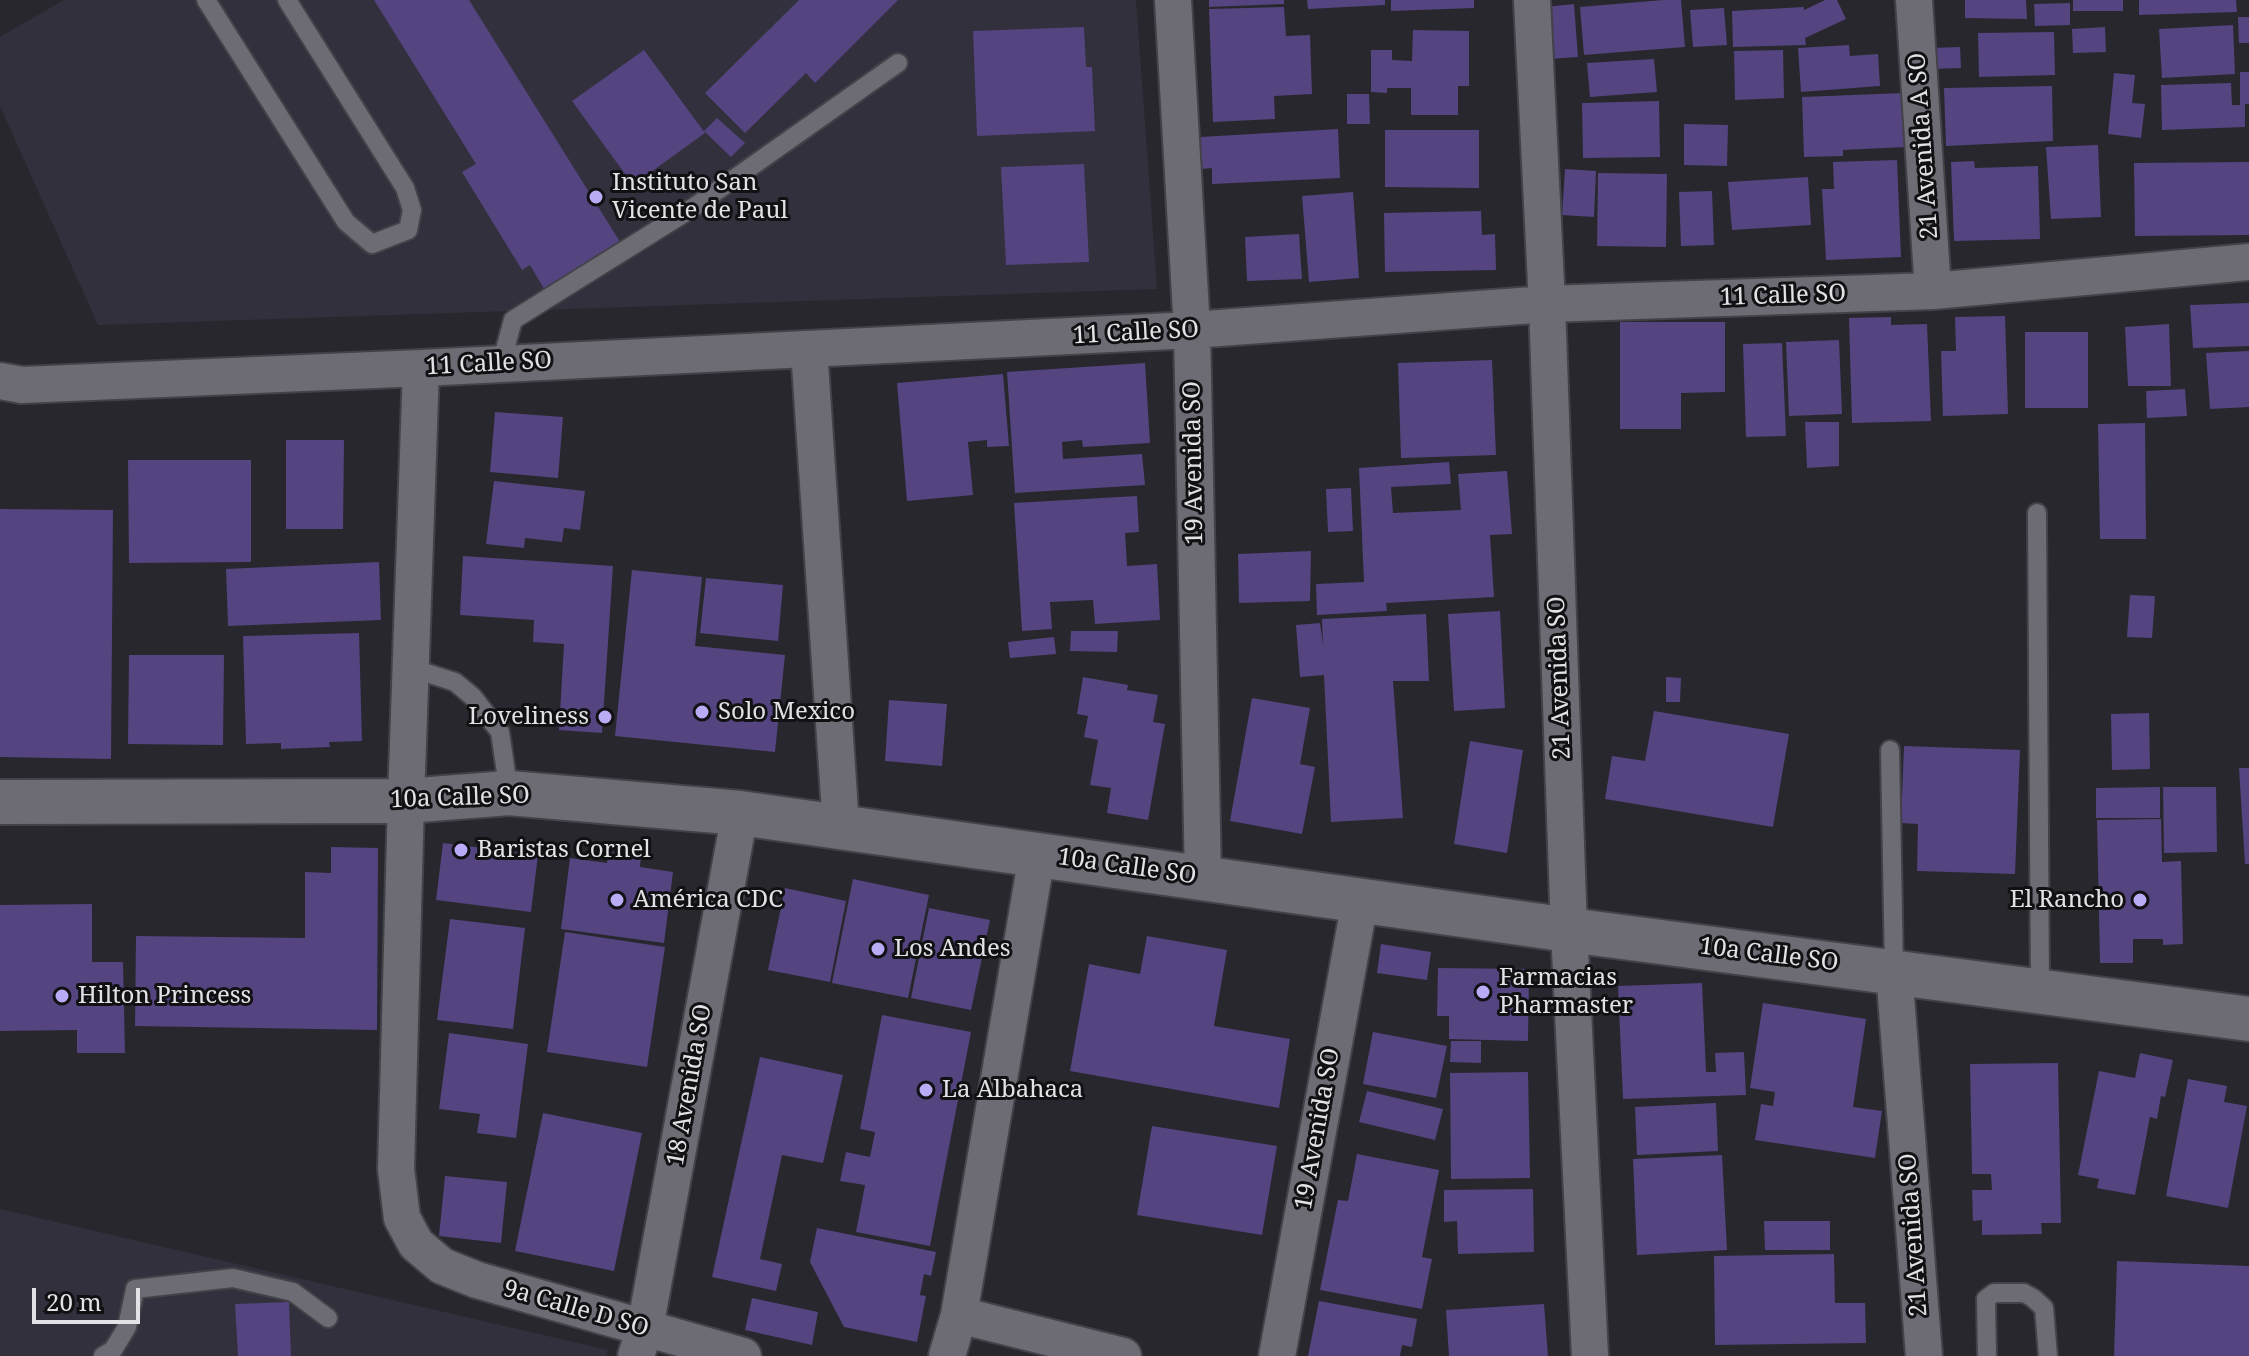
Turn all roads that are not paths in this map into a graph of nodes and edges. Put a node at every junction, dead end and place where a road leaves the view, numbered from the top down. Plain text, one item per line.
1 (206, 0) edge
2 (287, 0) edge
3 (1173, 0) edge
4 (1532, 0) edge
5 (1914, 0) edge
6 (898, 63) dead end
7 (2249, 262) edge
8 (1933, 291) junction
9 (1547, 304) junction
10 (1192, 330) junction
11 (809, 349) junction
12 (501, 364) junction
13 (421, 368) junction
14 (11, 383) edge
15 (2037, 513) dead end
16 (411, 668) junction
17 (1890, 750) dead end
18 (509, 793) junction
19 (406, 801) junction
20 (0, 802) edge
21 (740, 813) junction
22 (841, 827) junction
23 (1037, 855) junction
24 (1203, 878) junction
25 (1360, 901) junction
26 (1569, 930) junction
27 (1894, 971) junction
28 (2040, 991) junction
29 (2249, 1019) edge
30 (959, 1315) junction
31 (328, 1318) dead end
32 (641, 1342) edge
33 (103, 1356) edge
34 (743, 1356) edge
35 (947, 1356) edge
36 (1123, 1356) edge
37 (1277, 1356) edge
38 (1590, 1356) edge
39 (1924, 1356) edge
40 (1987, 1356) edge
41 (2048, 1356) edge

1 - 2 lane
3 - 10 street, 19 Avenida SO
4 - 9 street, 21 Avenida SO
5 - 8 street, 21 Avenida A SO
6 - 12 lane
7 - 8 street, 11 Calle SO
8 - 9 street, 11 Calle SO
9 - 10 street, 11 Calle SO
9 - 26 street, 21 Avenida SO
10 - 11 street, 11 Calle SO
10 - 24 street, 19 Avenida SO
11 - 12 street, 11 Calle SO
11 - 22 street
12 - 13 street, 11 Calle SO
13 - 14 street, 11 Calle SO
13 - 16 street
15 - 28 lane
16 - 18 lane
16 - 19 street
17 - 27 lane
18 - 19 street, 10a Calle SO
18 - 21 street, 10a Calle SO
19 - 20 street, 10a Calle SO
19 - 32 street, 9a Calle D SO
21 - 22 street, 10a Calle SO
21 - 32 street, 18 Avenida SO
22 - 23 street, 10a Calle SO
23 - 24 street, 10a Calle SO
23 - 30 street
24 - 25 street, 10a Calle SO
25 - 26 street, 10a Calle SO
25 - 37 street, 19 Avenida SO
26 - 27 street, 10a Calle SO
26 - 38 street, 21 Avenida SO
27 - 28 street, 10a Calle SO
27 - 39 street, 21 Avenida SO
28 - 29 street, 10a Calle SO
30 - 35 street
30 - 36 street
31 - 33 lane
32 - 34 street, 9a Calle D SO
40 - 41 lane

